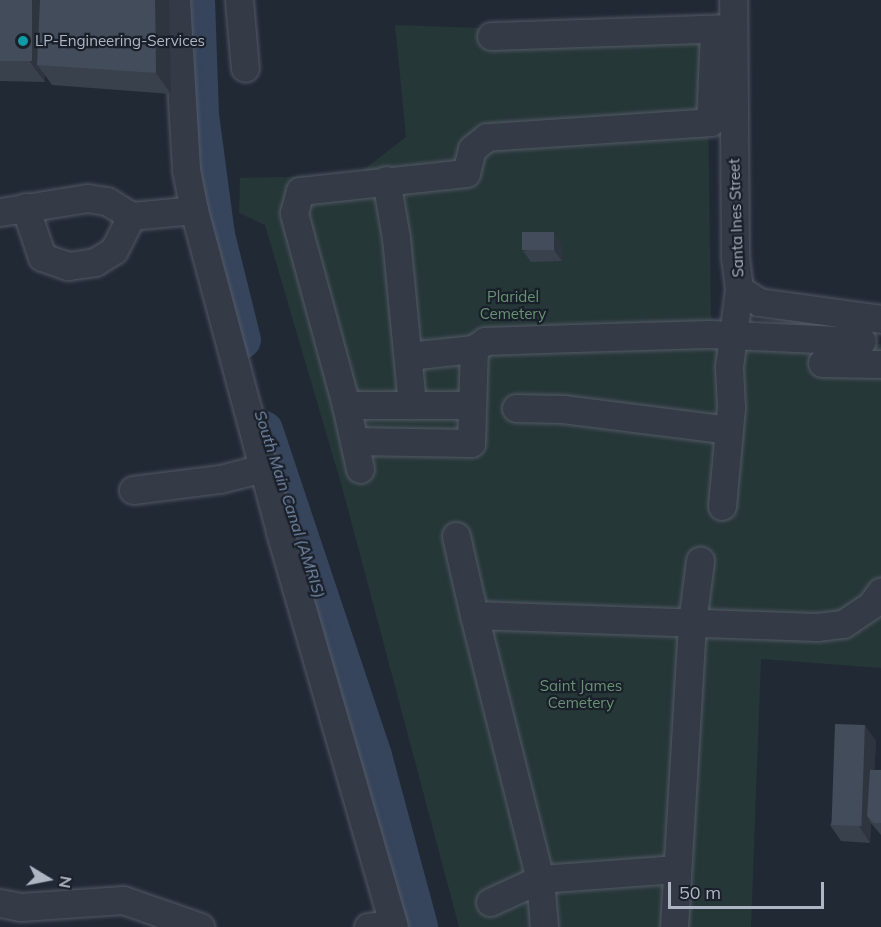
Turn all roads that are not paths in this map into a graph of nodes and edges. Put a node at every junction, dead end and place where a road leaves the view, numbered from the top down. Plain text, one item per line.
1 (176, 0) edge
2 (239, 0) edge
3 (733, 0) edge
4 (724, 29) junction
5 (491, 36) dead end
6 (245, 68) dead end
7 (386, 180) junction
8 (13, 209) edge
9 (194, 210) junction
10 (131, 216) junction
11 (739, 289) junction
12 (881, 319) edge
13 (732, 336) junction
14 (862, 341) dead end
15 (474, 349) junction
16 (408, 356) junction
17 (822, 363) dead end
18 (881, 364) edge
19 (346, 405) junction
20 (412, 405) junction
21 (470, 405) junction
22 (516, 408) dead end
23 (729, 430) junction
24 (356, 441) junction
25 (263, 468) junction
26 (360, 469) dead end
27 (133, 490) dead end
28 (722, 506) dead end
29 (456, 536) dead end
30 (700, 561) dead end
31 (881, 591) edge
32 (474, 615) junction
33 (692, 622) junction
34 (677, 869) junction
35 (540, 879) junction
36 (490, 902) dead end
37 (0, 903) edge
38 (385, 926) edge
39 (200, 927) edge
40 (544, 927) edge
41 (674, 927) edge

1 - 9 street
2 - 6 street
3 - 4 street, Santa Ines Street
4 - 5 street
4 - 7 street
4 - 11 street, Santa Ines Street
7 - 16 street
7 - 19 street
8 - 10 street
8 - 10 street
9 - 10 street
9 - 25 street
11 - 12 street, Santa Ines Street
11 - 13 street
13 - 14 street
13 - 15 street
13 - 23 street
15 - 16 street
15 - 21 street
16 - 20 street
17 - 18 street
19 - 20 street
19 - 24 street
20 - 21 street
21 - 24 street
22 - 23 street
23 - 28 street
24 - 26 street
25 - 27 street
25 - 38 street
29 - 32 street
30 - 33 street
31 - 33 street
32 - 33 street
32 - 35 street
33 - 34 street
34 - 35 street
34 - 41 street
35 - 36 street
35 - 40 street
37 - 39 street

